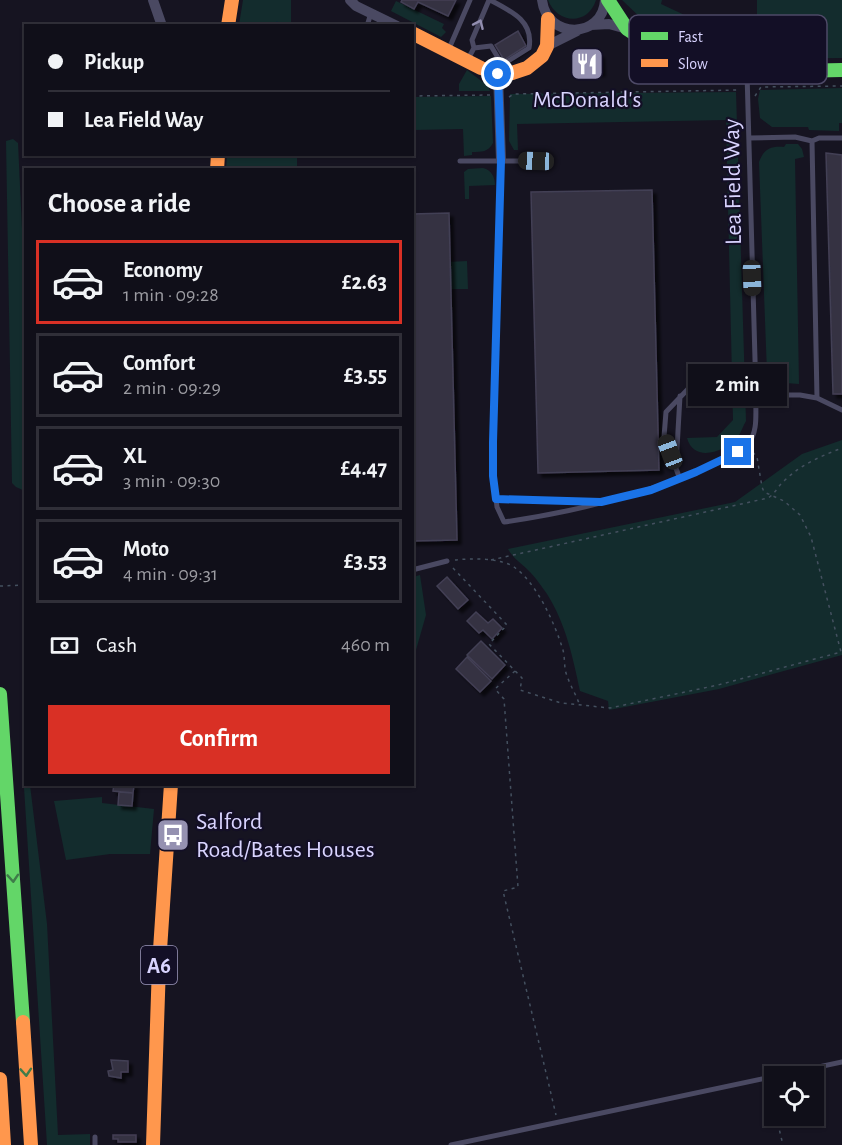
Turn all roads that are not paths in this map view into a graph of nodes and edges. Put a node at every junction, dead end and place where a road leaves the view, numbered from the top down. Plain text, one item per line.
1 (153, 0) edge
2 (232, 0) edge
3 (350, 0) edge
4 (470, 0) edge
5 (490, 0) edge
6 (607, 0) edge
7 (542, 6) edge
8 (371, 12) junction
9 (161, 24) edge
10 (228, 24) edge
11 (368, 24) edge
12 (394, 24) edge
13 (585, 28) junction
14 (627, 28) joint
15 (414, 34) edge
16 (548, 40) junction
17 (448, 51) junction
18 (470, 54) junction
19 (827, 70) edge
20 (842, 70) edge
21 (498, 74) junction
22 (747, 84) edge
23 (748, 138) junction
24 (842, 138) edge
25 (812, 141) junction
26 (501, 160) junction
27 (460, 161) dead end
28 (536, 161) dead end
29 (689, 388) dead end
30 (756, 395) junction
31 (680, 396) junction
32 (817, 398) junction
33 (842, 410) edge
34 (676, 468) junction
35 (680, 479) junction
36 (496, 499) junction
37 (601, 502) junction
38 (447, 561) road end
39 (414, 569) edge
40 (0, 694) edge
41 (171, 786) edge
42 (842, 1062) edge
43 (0, 1079) edge
44 (95, 1137) dead end
45 (4, 1145) edge
46 (31, 1145) edge
47 (95, 1145) edge
48 (153, 1145) edge
49 (451, 1145) edge

1 - 9 street
2 - 10 main road
3 - 8 street
4 - 17 lane
18 -> 5 lane
5 - 18 lane
6 - 13 street
6 - 14 main road
7 - 13 street
7 - 16 main road
8 - 11 lane
8 - 12 street
13 - 14 street
13 - 16 street
15 - 17 main road
16 - 21 main road
17 - 18 main road
18 - 21 main road
19 - 20 main road
21 - 26 street
22 - 23 lane, Lea Field Way
23 - 25 lane
23 - 30 lane, Lea Field Way
24 - 25 lane
25 - 32 lane
26 - 27 lane
26 - 28 lane
26 - 36 lane
29 - 31 lane
30 - 32 lane
30 - 35 lane, Lea Field Way
31 - 34 lane
31 - 34 lane
32 - 33 lane
34 - 35 lane
35 - 37 lane
36 - 37 lane
36 - 37 lane
38 - 39 lane
40 -> 46 main road
41 - 48 main road, A6
42 - 49 lane
43 - 45 main road
44 - 47 lane

